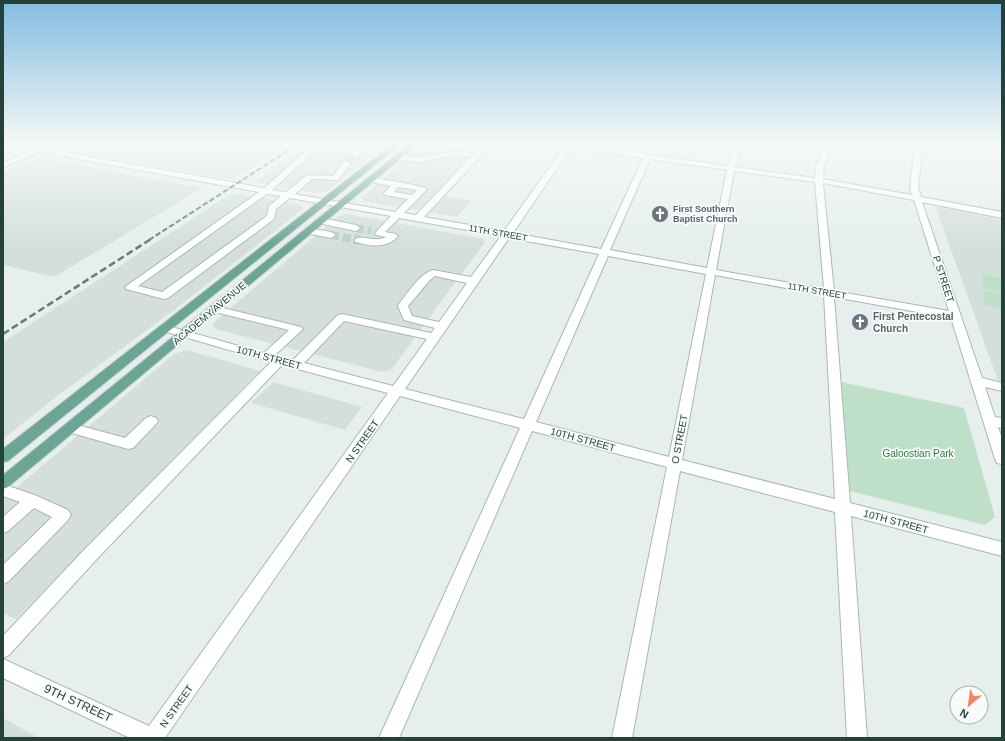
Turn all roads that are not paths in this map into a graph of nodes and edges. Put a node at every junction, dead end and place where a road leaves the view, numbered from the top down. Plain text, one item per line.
1 (191, 178) edge
2 (279, 178) edge
3 (309, 178) edge
4 (324, 178) edge
5 (335, 178) edge
6 (356, 178) edge
7 (374, 178) edge
8 (456, 178) edge
9 (547, 178) edge
10 (638, 178) edge
11 (730, 178) edge
12 (801, 178) edge
13 (915, 178) edge
14 (371, 180) junction
15 (819, 180) junction
16 (397, 184) junction
17 (264, 191) junction
18 (288, 195) junction
19 (413, 198) junction
20 (917, 198) junction
21 (325, 202) junction
22 (341, 205) junction
23 (396, 215) junction
24 (1002, 215) edge
25 (418, 219) junction
26 (321, 221) junction
27 (356, 228) tunnel mouth
28 (308, 231) junction
29 (331, 235) tunnel mouth
30 (507, 235) junction
31 (359, 240) tunnel mouth
32 (605, 252) junction
33 (711, 272) junction
34 (474, 281) junction
35 (829, 293) junction
36 (215, 309) junction
37 (956, 316) junction
38 (442, 326) junction
39 (164, 328) junction
40 (184, 334) junction
41 (433, 337) junction
42 (273, 358) junction
43 (296, 364) junction
44 (977, 381) junction
45 (1002, 387) edge
46 (397, 391) junction
47 (989, 420) junction
48 (151, 422) dead end
49 (1002, 423) edge
50 (527, 425) junction
51 (70, 428) junction
52 (3, 457) edge
53 (1002, 459) edge
54 (675, 463) junction
55 (3, 483) edge
56 (3, 490) edge
57 (32, 500) junction
58 (843, 507) junction
59 (3, 526) edge
60 (1002, 549) edge
61 (3, 576) edge
62 (3, 649) edge
63 (3, 668) edge
64 (153, 738) edge
65 (389, 738) edge
66 (622, 738) edge
67 (857, 738) edge

1 - 17 street, 11TH STREET
2 - 17 street
3 - 18 street
4 - 5 street
6 - 21 main road, ACADEMY AVENUE
7 - 14 main road, ACADEMY AVENUE
8 - 25 street
9 - 30 street, N STREET
10 - 32 street
11 - 33 street, O STREET
12 - 15 street
13 - 20 street, P STREET
14 - 16 street
14 - 22 main road, ACADEMY AVENUE
15 - 20 street
15 - 35 street
16 - 19 street
16 - 19 street
17 - 18 street, 11TH STREET
17 - 18 street
18 - 21 street, 11TH STREET
19 - 23 street
20 - 24 street
20 - 37 street, P STREET
21 - 22 street, 11TH STREET
21 - 39 main road, ACADEMY AVENUE
22 - 23 street, 11TH STREET
22 - 26 main road, ACADEMY AVENUE
23 - 25 street, 11TH STREET
23 - 31 street
25 - 30 street, 11TH STREET
26 - 27 street
26 - 28 main road, ACADEMY AVENUE
28 - 29 street
28 - 36 main road, ACADEMY AVENUE
30 - 32 street, 11TH STREET
30 - 34 street, N STREET
32 - 33 street, 11TH STREET
32 - 50 street
33 - 35 street, 11TH STREET
33 - 54 street, O STREET
34 - 38 street, N STREET
34 - 38 street
35 - 37 street, 11TH STREET
35 - 58 street
36 - 40 main road, ACADEMY AVENUE
36 - 42 street
37 - 44 street, P STREET
38 - 41 street, N STREET
39 - 40 street, 10TH STREET
39 - 52 main road, ACADEMY AVENUE
40 - 42 street, 10TH STREET
40 - 51 main road, ACADEMY AVENUE
41 - 43 street
41 - 46 street, N STREET
42 - 43 street, 10TH STREET
42 - 62 street
43 - 46 street, 10TH STREET
44 - 45 street
44 - 47 street, P STREET
46 - 50 street, 10TH STREET
46 - 64 street, N STREET
47 - 49 street
47 - 53 street, P STREET
48 - 51 street
50 - 54 street, 10TH STREET
50 - 65 street
51 - 55 main road, ACADEMY AVENUE
54 - 58 street, 10TH STREET
54 - 66 street, O STREET
56 - 57 street
57 - 59 street
57 - 61 street
58 - 60 street, 10TH STREET
58 - 67 street
63 - 64 street, 9TH STREET

